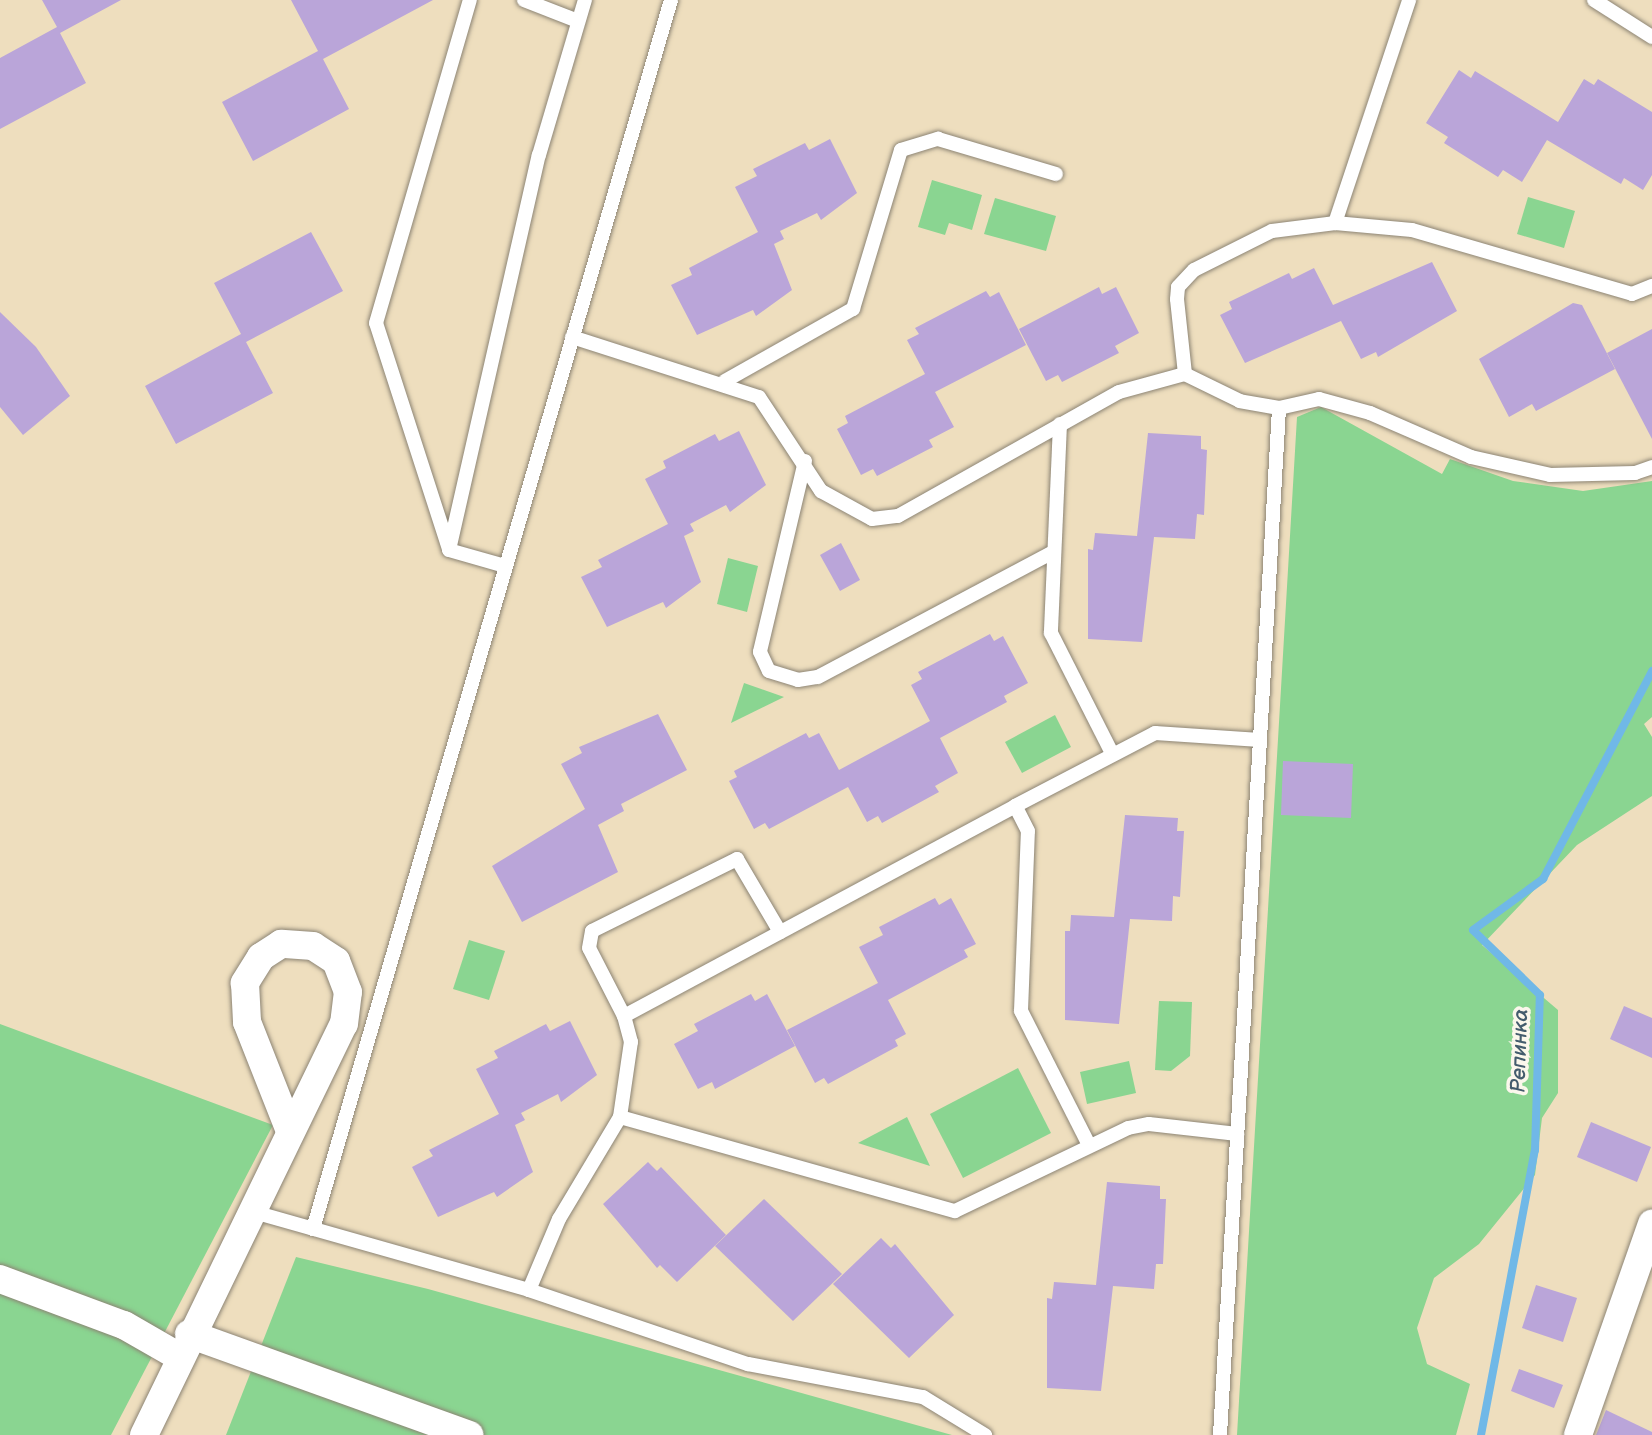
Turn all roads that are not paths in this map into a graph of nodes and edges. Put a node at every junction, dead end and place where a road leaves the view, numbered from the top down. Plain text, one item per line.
1 (470, 0) edge
2 (524, 0) edge
3 (585, 0) edge
4 (671, 0) edge
5 (1409, 0) edge
6 (1594, 0) edge
7 (578, 21) junction
8 (1652, 37) edge
9 (1056, 174) dead end
10 (1335, 223) junction
11 (1652, 286) edge
12 (572, 337) junction
13 (1185, 374) junction
14 (725, 381) junction
15 (1279, 408) junction
16 (1060, 424) junction
17 (805, 461) junction
18 (1652, 467) edge
19 (449, 550) junction
20 (1053, 552) junction
21 (506, 566) junction
22 (1260, 740) junction
23 (1112, 754) junction
24 (1015, 806) junction
25 (780, 932) junction
26 (624, 1016) junction
27 (620, 1117) junction
28 (290, 1131) junction
29 (1237, 1134) junction
30 (1088, 1143) junction
31 (248, 1210) junction
32 (1652, 1223) edge
33 (313, 1229) junction
34 (0, 1279) edge
35 (529, 1290) junction
36 (183, 1345) junction
37 (144, 1435) edge
38 (469, 1435) edge
39 (985, 1435) edge
40 (1220, 1435) edge
41 (1578, 1435) edge

1 - 19 lane
2 - 7 lane
3 - 7 lane
4 - 12 lane
5 - 10 lane
6 - 8 lane
7 - 19 lane
9 - 14 lane
10 - 11 lane
10 - 13 lane
12 - 14 lane
12 - 21 lane
13 - 15 lane
13 - 16 lane
14 - 17 lane
15 - 18 lane
15 - 22 lane
16 - 17 lane
16 - 20 lane
17 - 20 lane
19 - 21 lane
20 - 23 lane
21 - 33 lane
22 - 23 lane
22 - 29 lane
23 - 24 lane
24 - 25 lane
24 - 30 lane
25 - 26 lane
25 - 26 lane
26 - 27 lane
27 - 30 lane
27 - 35 lane
28 - 28 street
28 - 31 street
29 - 30 lane
29 - 40 lane
31 - 33 lane
31 - 36 street
32 - 41 street
33 - 35 lane
34 - 36 street
35 - 39 lane
36 - 37 street
36 - 38 street

